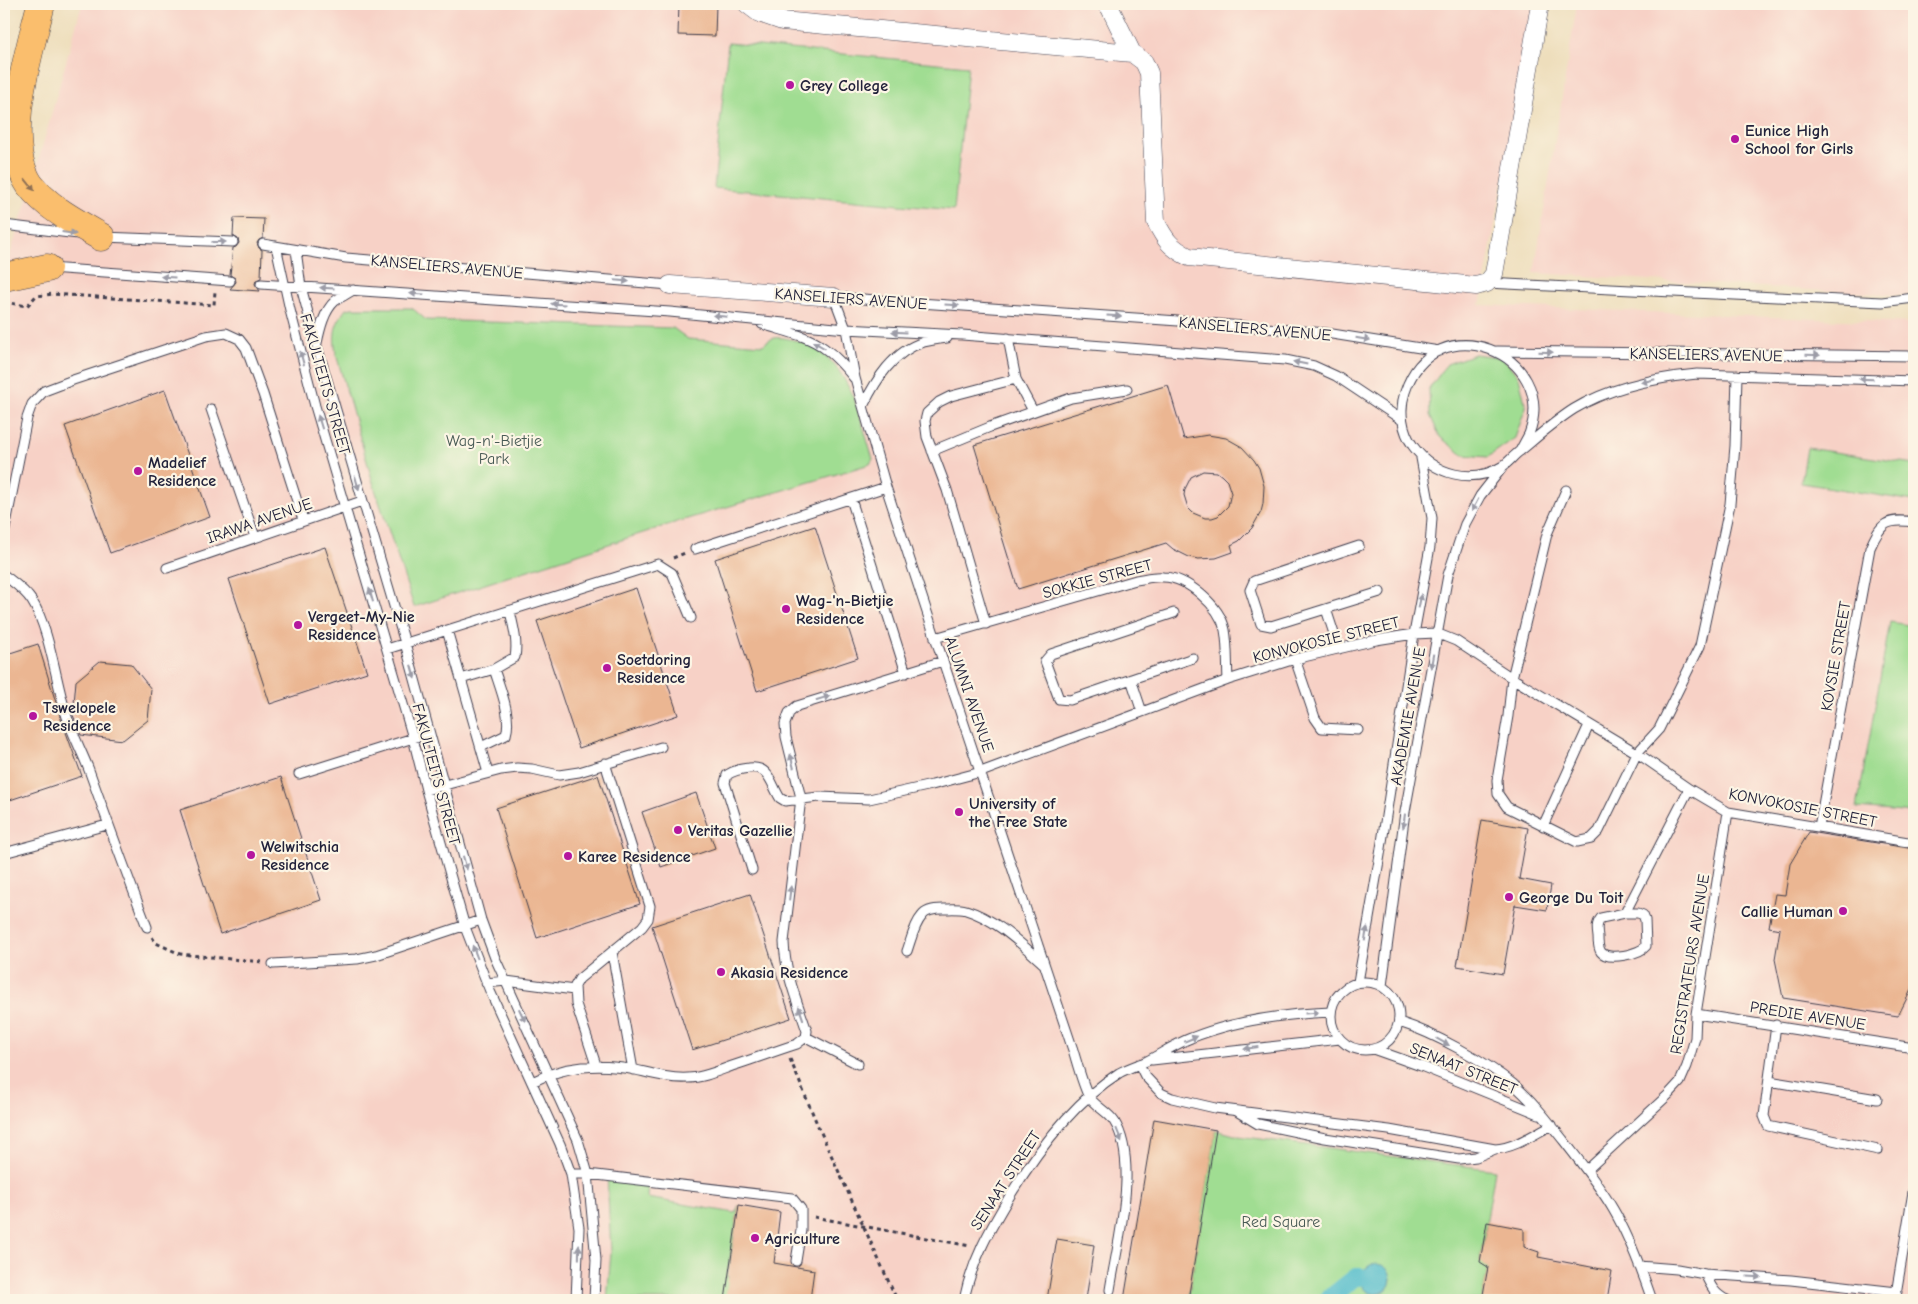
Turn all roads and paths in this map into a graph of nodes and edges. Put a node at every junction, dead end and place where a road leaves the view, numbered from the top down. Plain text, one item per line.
1 (25, 4) edge
2 (41, 4) edge
3 (747, 4) edge
4 (1106, 4) edge
5 (1540, 4) edge
6 (1132, 53) junction
7 (4, 83) edge
8 (4, 225) edge
9 (101, 237) junction
10 (233, 242) dead end
11 (263, 244) dead end
12 (276, 246) junction
13 (296, 250) junction
14 (47, 268) joint
15 (8, 271) edge
16 (216, 280) junction
17 (230, 281) dead end
18 (1487, 283) junction
19 (261, 284) dead end
20 (670, 285) joint
21 (284, 286) junction
22 (301, 287) junction
23 (353, 290) junction
24 (834, 296) junction
25 (1914, 298) edge
26 (4, 302) edge
27 (747, 318) junction
28 (846, 329) junction
29 (962, 335) junction
30 (1008, 338) junction
31 (317, 346) junction
32 (1439, 351) junction
33 (1497, 351) junction
34 (1914, 356) edge
35 (1737, 375) junction
36 (855, 378) junction
37 (1016, 379) junction
38 (1914, 381) edge
39 (1127, 389) dead end
40 (863, 406) junction
41 (211, 408) dead end
42 (1033, 411) junction
43 (1402, 420) junction
44 (932, 451) junction
45 (1520, 451) junction
46 (1421, 458) junction
47 (1503, 466) junction
48 (886, 486) junction
49 (1566, 490) dead end
50 (851, 498) junction
51 (362, 501) junction
52 (346, 506) junction
53 (302, 520) junction
54 (1914, 522) edge
55 (4, 534) edge
56 (255, 537) junction
57 (1359, 546) dead end
58 (694, 549) joint
59 (658, 564) junction
60 (167, 568) dead end
61 (4, 575) edge
62 (1380, 592) dead end
63 (1326, 608) junction
64 (510, 611) junction
65 (1174, 613) dead end
66 (691, 618) dead end
67 (986, 624) junction
68 (447, 630) junction
69 (1436, 633) junction
70 (1414, 634) junction
71 (935, 638) junction
72 (406, 643) junction
73 (387, 649) junction
74 (1339, 649) junction
75 (1193, 658) dead end
76 (1295, 659) junction
77 (943, 661) junction
78 (494, 669) junction
79 (906, 673) junction
80 (1512, 678) junction
81 (461, 679) junction
82 (1131, 679) junction
83 (1228, 680) junction
84 (1142, 712) junction
85 (1590, 725) junction
86 (1358, 730) dead end
87 (429, 733) junction
88 (413, 738) junction
89 (480, 747) junction
90 (661, 747) dead end
91 (1637, 753) junction
92 (605, 763) junction
93 (981, 772) junction
94 (488, 773) junction
95 (299, 774) dead end
96 (444, 785) junction
97 (1689, 789) junction
98 (426, 790) junction
99 (802, 798) junction
100 (1728, 812) junction
101 (107, 825) junction
102 (1543, 826) junction
103 (1819, 827) junction
104 (1914, 843) edge
105 (4, 853) edge
106 (752, 870) dead end
107 (1625, 913) junction
108 (481, 920) junction
109 (147, 927) joint
110 (465, 927) junction
111 (907, 951) dead end
112 (612, 952) junction
113 (272, 964) joint
114 (1044, 964) junction
115 (506, 981) junction
116 (1358, 982) junction
117 (486, 983) junction
118 (1382, 986) junction
119 (574, 990) junction
120 (1331, 1012) junction
121 (1696, 1014) junction
122 (1399, 1022) junction
123 (1776, 1025) junction
124 (806, 1037) junction
125 (1340, 1039) junction
126 (785, 1048) junction
127 (1914, 1048) edge
128 (1373, 1049) junction
129 (1143, 1062) junction
130 (858, 1064) dead end
131 (596, 1065) junction
132 (633, 1070) junction
133 (549, 1074) junction
134 (1769, 1081) junction
135 (532, 1082) junction
136 (1089, 1097) junction
137 (1877, 1099) dead end
138 (1237, 1111) junction
139 (1544, 1116) junction
140 (1552, 1125) junction
141 (1495, 1149) junction
142 (1878, 1150) dead end
143 (1586, 1170) junction
144 (571, 1174) junction
145 (588, 1174) junction
146 (1914, 1186) edge
147 (801, 1214) junction
148 (864, 1226) junction
149 (981, 1248) junction
150 (796, 1261) dead end
151 (1639, 1266) junction
152 (1705, 1274) junction
153 (1109, 1296) edge
154 (1896, 1296) edge
155 (576, 1300) edge
156 (594, 1300) edge
157 (897, 1300) edge
158 (964, 1300) edge
159 (1652, 1300) edge
160 (1727, 1300) edge

1 - 7 highway
2 -> 9 highway
3 - 6 street
4 - 6 street
5 - 18 street
6 - 18 street
8 -> 9 lane
9 -> 10 lane
11 - 12 lane, KANSELIERS AVENUE
12 - 13 lane, KANSELIERS AVENUE
12 - 21 lane, FAKULTEITS STREET
13 -> 20 lane, KANSELIERS AVENUE
13 - 22 lane, FAKULTEITS STREET
14 - 15 highway
16 -> 14 lane
16 - 17 lane
16 - 26 path
18 - 25 lane
19 - 21 lane, KANSELIERS AVENUE
20 - 24 street, KANSELIERS AVENUE
21 - 22 lane, KANSELIERS AVENUE
52 -> 21 lane, FAKULTEITS STREET
23 -> 22 lane, KANSELIERS AVENUE
22 - 31 lane, FAKULTEITS STREET
27 -> 23 lane, KANSELIERS AVENUE
23 - 31 lane, FAKULTEITS STREET
24 - 28 lane, ALUMNI AVENUE
24 -> 32 lane, KANSELIERS AVENUE
27 - 28 lane, KANSELIERS AVENUE
36 -> 27 lane
29 -> 28 lane, KANSELIERS AVENUE
28 - 36 lane, ALUMNI AVENUE
29 - 30 lane, KANSELIERS AVENUE
29 - 40 lane
30 - 37 lane
43 -> 30 lane, KANSELIERS AVENUE
31 -> 51 lane, FAKULTEITS STREET
32 - 33 lane, KANSELIERS AVENUE
32 - 43 lane, KANSELIERS AVENUE
33 -> 34 lane, KANSELIERS AVENUE
33 - 45 lane, KANSELIERS AVENUE
38 -> 35 lane, KANSELIERS AVENUE
35 -> 45 lane, KANSELIERS AVENUE
35 - 91 lane
36 - 40 lane, ALUMNI AVENUE
37 - 42 lane
37 - 44 lane
39 - 42 lane
40 - 48 lane, ALUMNI AVENUE
41 - 56 lane
42 - 44 lane
43 - 46 lane, KANSELIERS AVENUE
44 - 67 lane
45 - 47 lane, KANSELIERS AVENUE
46 - 47 lane, KANSELIERS AVENUE
70 -> 46 lane, AKADEMIE AVENUE
47 -> 69 lane, AKADEMIE AVENUE
48 - 50 lane
48 - 71 lane, ALUMNI AVENUE
49 - 80 lane
50 - 58 lane
50 - 79 lane
51 - 52 lane, IRAWA AVENUE
51 - 72 lane, FAKULTEITS STREET
52 - 53 lane, IRAWA AVENUE
73 -> 52 lane, FAKULTEITS STREET
53 - 55 lane
53 - 56 lane, IRAWA AVENUE
54 - 103 lane, KOVSIE STREET
56 - 60 lane, IRAWA AVENUE
57 - 63 lane
58 - 59 path
59 - 64 lane
59 - 66 lane
61 - 101 lane
62 - 63 lane
63 - 74 lane
64 - 68 lane
64 - 78 lane
65 - 82 lane
67 - 71 lane, SOKKIE STREET
67 - 83 lane, SOKKIE STREET
68 - 72 lane
68 - 81 lane
69 - 70 lane, KONVOKOSIE STREET
69 - 80 lane, KONVOKOSIE STREET
69 -> 118 lane, AKADEMIE AVENUE
70 - 74 lane, KONVOKOSIE STREET
116 -> 70 lane, AKADEMIE AVENUE
71 - 77 lane, ALUMNI AVENUE
72 - 73 lane
72 -> 87 lane, FAKULTEITS STREET
73 - 88 lane, FAKULTEITS STREET
74 - 76 lane, KONVOKOSIE STREET
75 - 82 lane
76 - 83 lane, KONVOKOSIE STREET
76 - 86 lane
77 - 79 lane
77 - 93 lane, ALUMNI AVENUE
78 - 81 lane
78 - 89 lane
99 -> 79 lane
80 - 85 lane, KONVOKOSIE STREET
80 - 102 lane
81 - 89 lane
82 - 84 lane
83 - 84 lane, KONVOKOSIE STREET
84 - 93 lane, KONVOKOSIE STREET
85 - 91 lane, KONVOKOSIE STREET
85 - 102 lane
87 - 88 lane
87 - 96 lane, FAKULTEITS STREET
88 - 95 lane
88 - 98 lane, FAKULTEITS STREET
89 - 94 lane
90 - 92 lane
91 - 97 lane, KONVOKOSIE STREET
91 - 102 lane
92 - 94 lane
92 - 112 lane
93 - 99 lane, KONVOKOSIE STREET
93 - 114 lane, ALUMNI AVENUE
94 - 96 lane
96 - 98 lane
96 -> 108 lane, FAKULTEITS STREET
97 - 100 lane, KONVOKOSIE STREET
97 - 107 lane
98 - 110 lane, FAKULTEITS STREET
99 - 106 lane, KONVOKOSIE STREET
124 -> 99 lane
100 - 103 lane, KONVOKOSIE STREET
100 - 121 lane, REGISTRATEURS AVENUE
101 - 105 lane
101 - 109 lane
103 - 104 lane, KONVOKOSIE STREET
107 - 107 lane
108 - 110 lane
108 - 115 lane, FAKULTEITS STREET
109 - 113 path
110 - 113 lane
117 -> 110 lane, FAKULTEITS STREET
111 - 114 lane
112 - 119 lane
112 - 132 lane
114 - 136 lane, ALUMNI AVENUE
115 - 117 lane
115 - 119 lane
115 -> 133 lane, FAKULTEITS STREET
116 - 118 lane
116 - 120 lane
117 - 135 lane, FAKULTEITS STREET
118 - 122 lane, SENAAT STREET
119 - 131 lane
120 - 125 lane
129 -> 120 lane, SENAAT STREET
121 - 123 lane, PREDIE AVENUE
121 - 143 lane, REGISTRATEURS AVENUE
122 - 128 lane, SENAAT STREET
122 -> 139 lane, SENAAT STREET
123 - 127 lane, PREDIE AVENUE
123 - 134 lane
124 - 126 lane
124 - 130 lane
125 - 128 lane, SENAAT STREET
125 -> 129 lane, SENAAT STREET
126 - 132 lane
126 - 148 path
128 - 139 lane, SENAAT STREET
129 - 136 lane, SENAAT STREET
129 - 138 lane
131 - 132 lane
131 - 133 lane
133 - 135 lane
133 - 145 lane, FAKULTEITS STREET
134 - 137 lane
134 - 142 lane
135 - 144 lane, FAKULTEITS STREET
136 - 149 lane, SENAAT STREET
136 -> 153 lane
138 - 141 lane
138 - 141 lane
139 - 140 lane, SENAAT STREET
140 - 141 lane
140 - 143 lane, SENAAT STREET
143 - 151 lane, SENAAT STREET
144 - 145 lane
155 -> 144 lane, FAKULTEITS STREET
145 - 147 lane
145 - 156 lane, FAKULTEITS STREET
146 - 154 lane
147 - 148 path
147 - 150 lane
148 - 149 path
148 - 157 path
149 - 158 lane, SENAAT STREET
151 - 152 lane
151 - 159 lane, SENAAT STREET
152 -> 154 lane
152 - 160 lane

